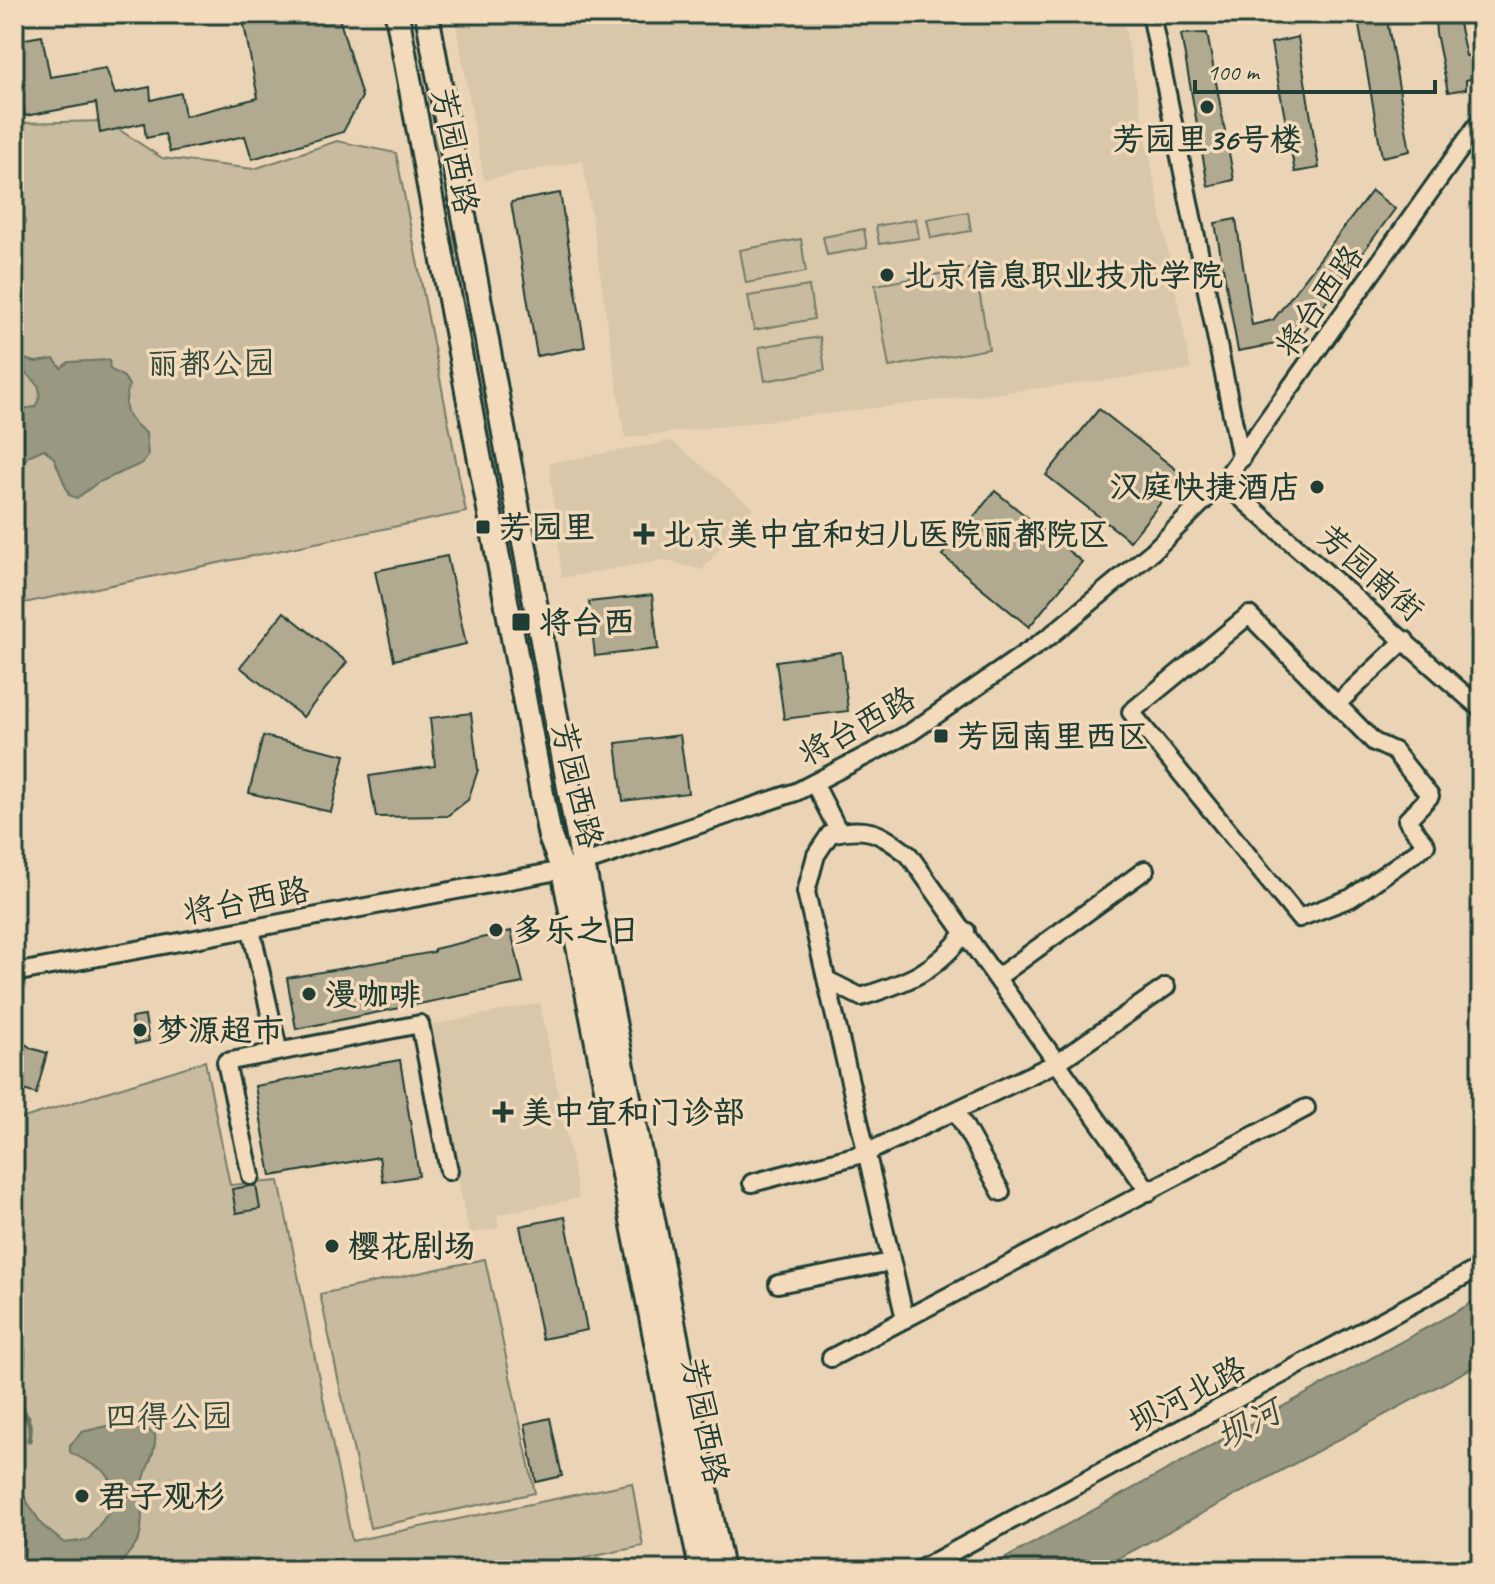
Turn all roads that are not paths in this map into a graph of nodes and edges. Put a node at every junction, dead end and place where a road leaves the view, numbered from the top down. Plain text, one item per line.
1 (397, 14) edge
2 (427, 14) edge
3 (1151, 14) edge
4 (1481, 120) edge
5 (1241, 459) junction
6 (1223, 482) junction
7 (1405, 640) junction
8 (1337, 704) junction
9 (1481, 709) edge
10 (814, 783) junction
11 (839, 832) junction
12 (573, 867) junction
13 (1145, 870) dead end
14 (251, 929) junction
15 (966, 931) junction
16 (14, 973) edge
17 (998, 977) junction
18 (829, 981) junction
19 (1166, 987) dead end
20 (278, 1049) junction
21 (1058, 1062) junction
22 (1306, 1108) dead end
23 (956, 1111) junction
24 (866, 1153) junction
25 (449, 1171) dead end
26 (251, 1176) dead end
27 (752, 1183) dead end
28 (1001, 1192) dead end
29 (1149, 1192) junction
30 (891, 1262) junction
31 (1481, 1267) edge
32 (778, 1284) dead end
33 (905, 1319) junction
34 (831, 1358) dead end
35 (701, 1570) edge
36 (722, 1570) edge
37 (919, 1570) edge

1 - 12 main road, 芳园西路
2 - 12 main road, 芳园西路
3 - 5 street
4 - 5 street, 将台西路
5 - 6 street, 将台西路
6 - 7 street, 芳园南街
6 - 10 street, 将台西路
7 - 8 street
7 - 9 street, 芳园南街
8 - 8 street
10 - 11 street
10 - 12 street, 将台西路
11 - 15 street
11 - 18 street
12 - 14 street, 将台西路
12 - 35 main road, 芳园西路
12 - 36 main road, 芳园西路
13 - 17 street
14 - 16 street, 将台西路
14 - 20 street
15 - 17 street
15 - 18 street
17 - 21 street
18 - 24 street
19 - 21 street
20 - 25 street
20 - 26 street
21 - 23 street
21 - 29 street
22 - 29 street
23 - 24 street
23 - 28 street
24 - 27 street
24 - 30 street
29 - 33 street
30 - 32 street
30 - 33 street
31 - 37 street, 坝河北路
33 - 34 street

